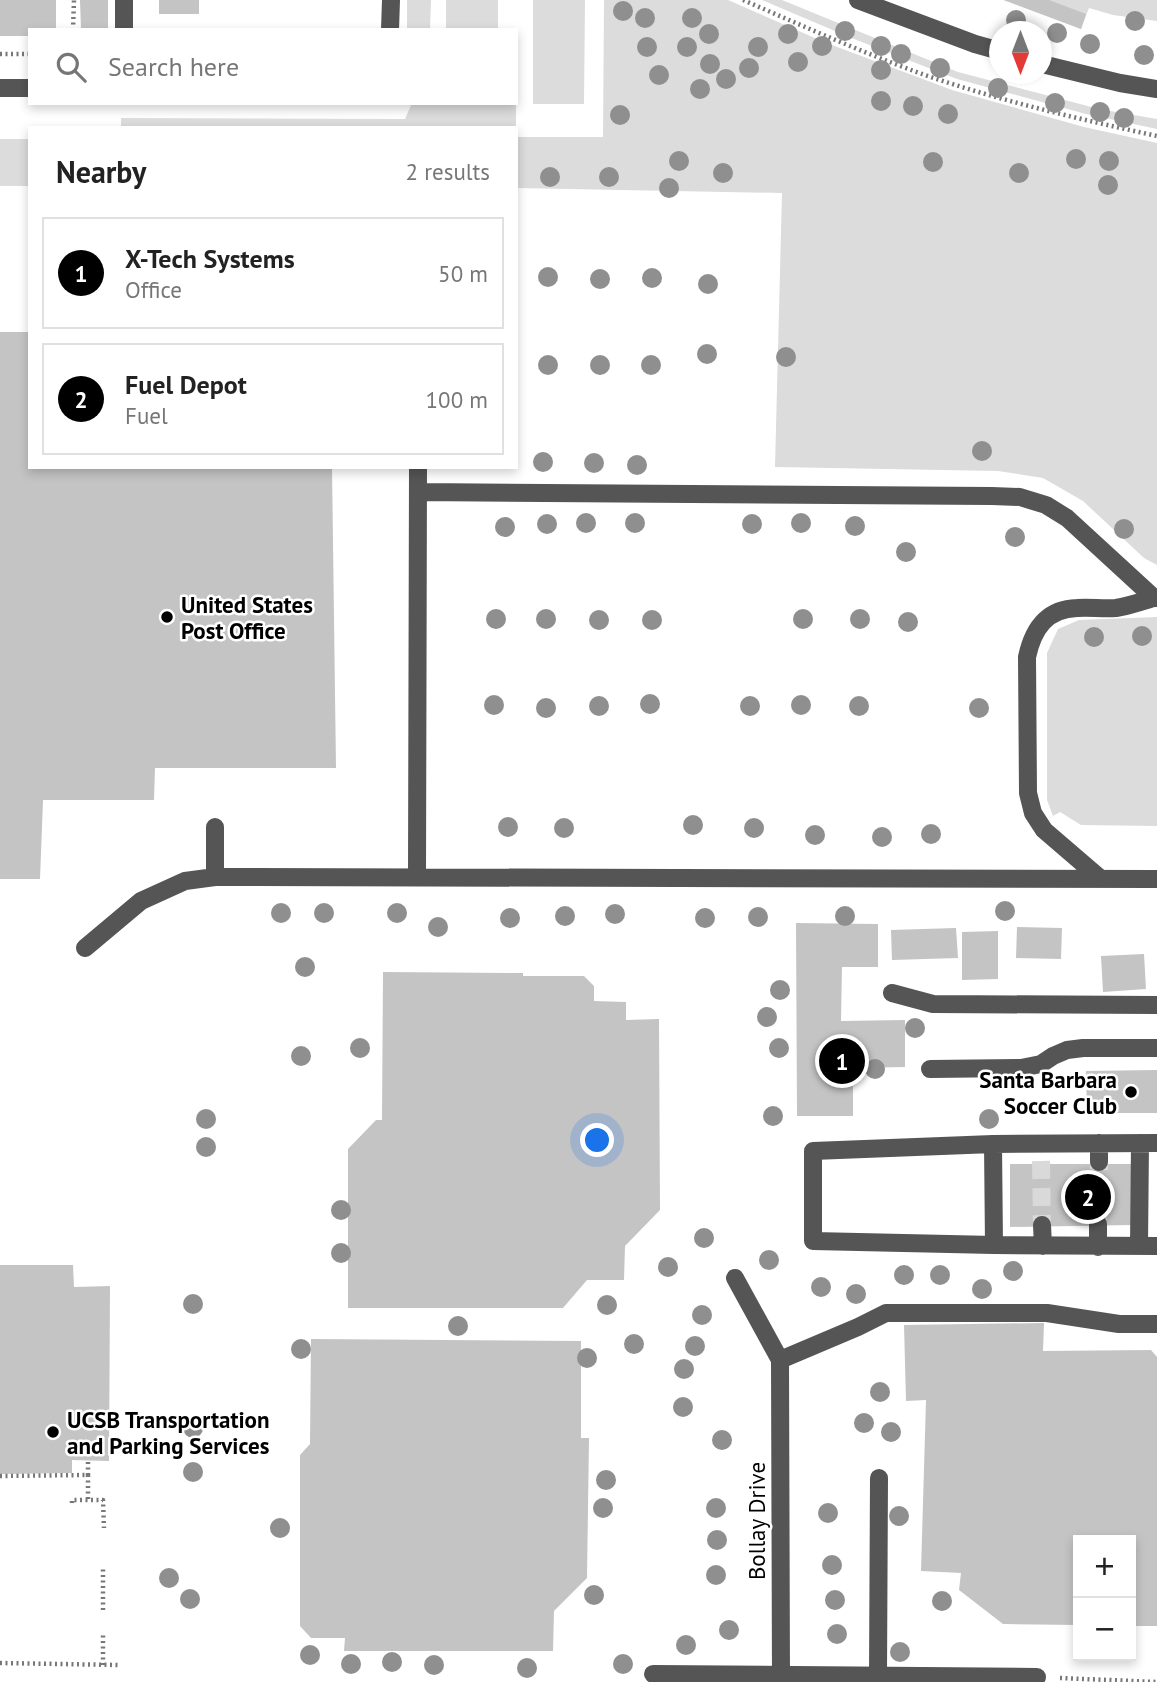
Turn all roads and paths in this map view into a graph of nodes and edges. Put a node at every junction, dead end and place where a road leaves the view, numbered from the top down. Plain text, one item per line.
1 (74, 0) edge
2 (124, 0) edge
3 (391, 0) edge
4 (743, 0) edge
5 (858, 0) edge
6 (74, 28) edge
7 (124, 28) edge
8 (390, 28) edge
9 (989, 48) edge
10 (0, 54) edge
11 (28, 54) edge
12 (1052, 67) edge
13 (0, 88) edge
14 (28, 88) edge
15 (1157, 89) edge
16 (1157, 136) edge
17 (418, 469) edge
18 (418, 492) junction
19 (1155, 598) edge
20 (215, 827) dead end
21 (215, 877) junction
22 (417, 877) junction
23 (1101, 878) junction
24 (1157, 879) edge
25 (85, 948) dead end
26 (892, 993) dead end
27 (1157, 1005) edge
28 (1157, 1048) edge
29 (930, 1069) dead end
30 (1099, 1143) junction
31 (1149, 1143) edge
32 (993, 1144) junction
33 (1099, 1162) tunnel mouth
34 (1098, 1224) tunnel mouth
35 (1042, 1225) tunnel mouth
36 (994, 1245) junction
37 (1043, 1246) junction
38 (1148, 1246) edge
39 (1098, 1247) junction
40 (735, 1278) dead end
41 (1157, 1324) edge
42 (780, 1360) junction
43 (89, 1462) dead end
44 (89, 1475) junction
45 (0, 1476) edge
46 (879, 1478) dead end
47 (89, 1500) junction
48 (72, 1503) dead end
49 (104, 1528) dead end
50 (103, 1569) dead end
51 (103, 1610) dead end
52 (103, 1632) dead end
53 (0, 1664) edge
54 (103, 1665) junction
55 (119, 1665) dead end
56 (653, 1674) dead end
57 (877, 1676) junction
58 (1037, 1677) joint
59 (781, 1679) edge
60 (1157, 1682) edge

1 - 6 path
2 - 7 street
3 - 8 street
4 - 16 path
5 - 9 street
10 - 11 path
12 - 15 street
13 - 14 street
17 - 18 street
18 - 19 street
18 - 22 street
19 - 23 street
20 - 21 street
21 - 22 street
21 - 25 street
22 - 23 street
23 - 24 street
26 - 27 street
28 - 29 street
30 - 31 street
30 - 32 street
30 - 33 street
31 - 38 street
32 - 36 street
32 - 36 street
34 - 39 street
35 - 37 street
36 - 37 street
37 - 39 street
38 - 39 street
40 - 42 street
41 - 42 street
42 - 59 street, Bollay Drive
43 - 44 path
44 - 45 path
44 - 47 path
46 - 57 street
47 - 48 path
47 - 49 path
50 - 51 path
52 - 54 path
53 - 54 path
54 - 55 path
56 - 59 street
57 - 58 street
57 - 59 street
58 - 60 path

